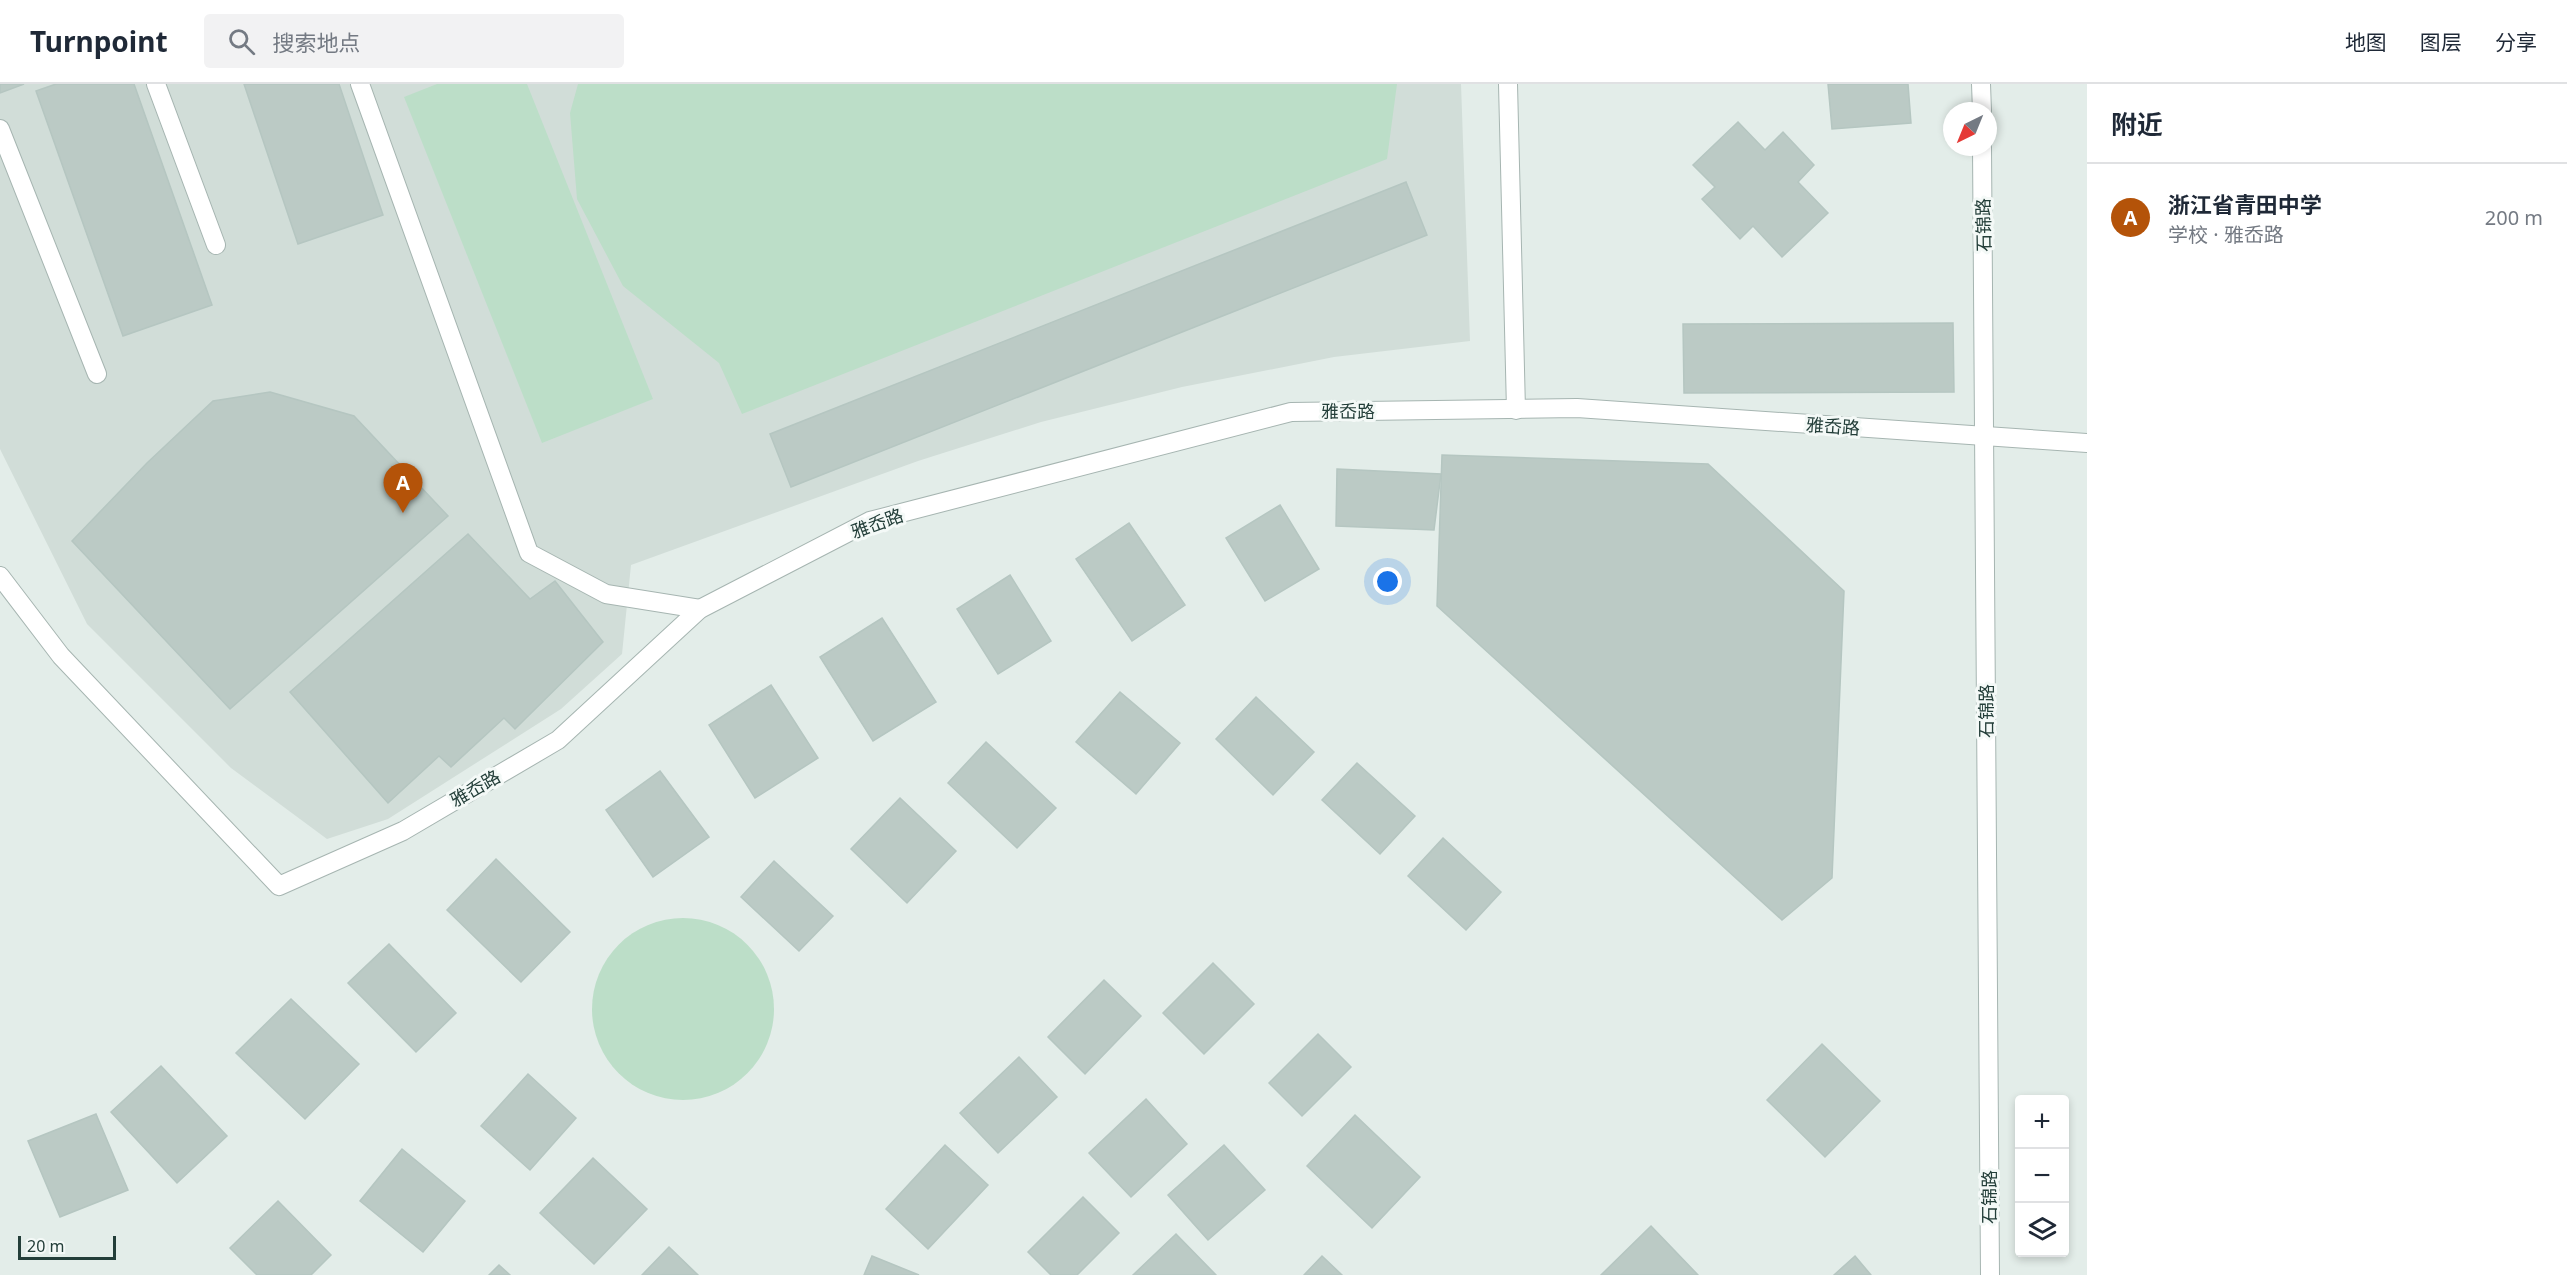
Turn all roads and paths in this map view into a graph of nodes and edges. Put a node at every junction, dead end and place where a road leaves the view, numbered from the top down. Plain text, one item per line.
1 (156, 84) edge
2 (360, 84) edge
3 (1509, 84) edge
4 (1981, 84) edge
5 (1982, 102) edge
6 (0, 129) edge
7 (1982, 156) edge
8 (216, 244) dead end
9 (97, 374) dead end
10 (1516, 411) junction
11 (1984, 438) junction
12 (2087, 443) edge
13 (0, 576) edge
14 (700, 609) junction
15 (1990, 1275) edge

1 - 8 street
2 - 14 street
3 - 10 street
4 - 5 street
6 - 9 street
7 - 11 street, 石锦路
10 - 11 street, 雅岙路
10 - 14 street, 雅岙路
11 - 12 street, 雅岙路
11 - 15 street, 石锦路
13 - 14 street, 雅岙路

